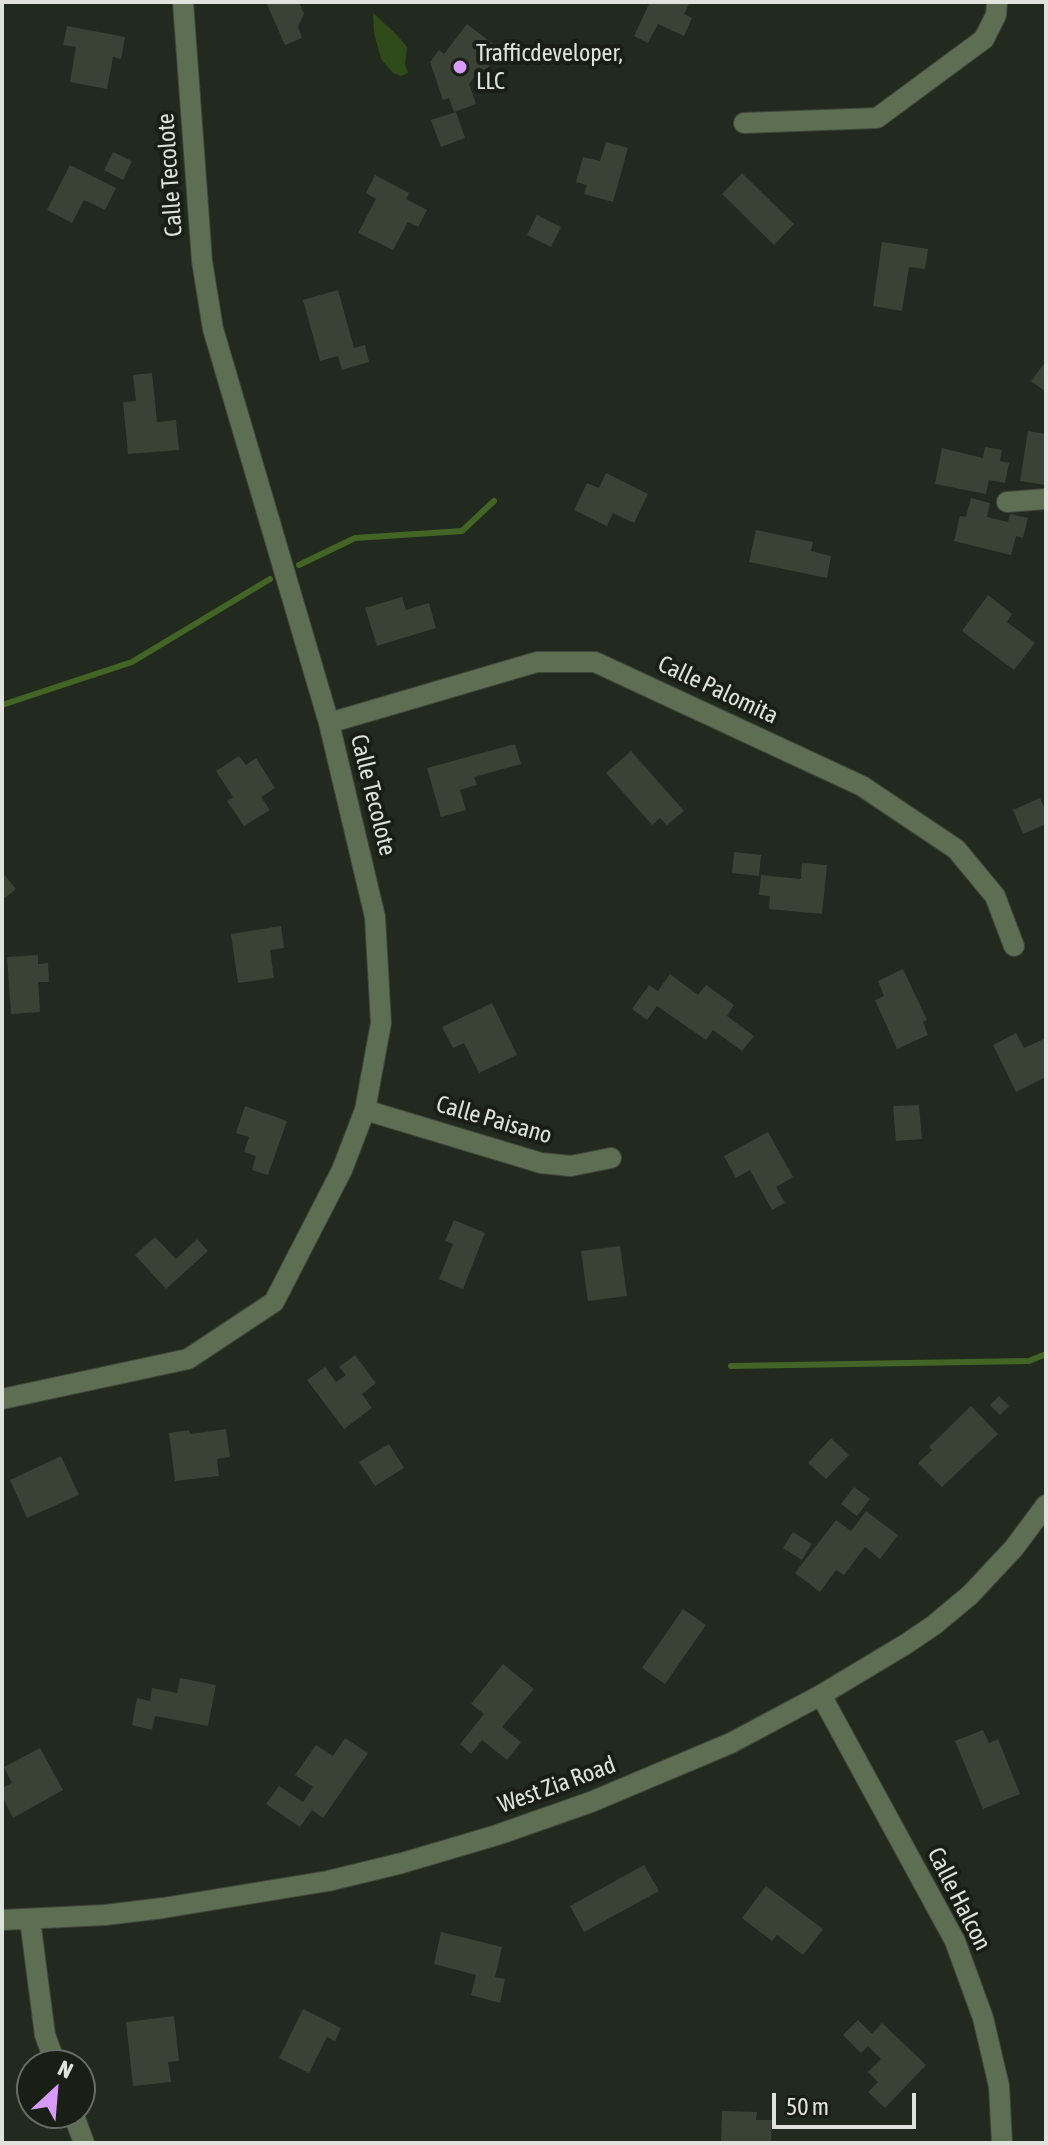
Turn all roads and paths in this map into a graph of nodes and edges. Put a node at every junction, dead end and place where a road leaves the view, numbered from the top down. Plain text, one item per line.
1 (183, 2) edge
2 (997, 2) edge
3 (744, 123) dead end
4 (1046, 499) edge
5 (1007, 502) dead end
6 (329, 723) junction
7 (1014, 946) dead end
8 (365, 1110) junction
9 (611, 1158) dead end
10 (2, 1399) edge
11 (1046, 1505) edge
12 (821, 1695) junction
13 (2, 1920) edge
14 (30, 1920) junction
15 (50, 2049) edge
16 (1002, 2143) edge

1 - 6 street, Calle Tecolote
2 - 3 street
4 - 5 street
6 - 7 street, Calle Palomita
6 - 8 street, Calle Tecolote
8 - 9 street, Calle Paisano
8 - 10 street, Calle Tecolote
11 - 12 street, West Zia Road
12 - 14 street, West Zia Road
12 - 16 street, Calle Halcon
13 - 14 street, West Zia Road
14 - 15 street

